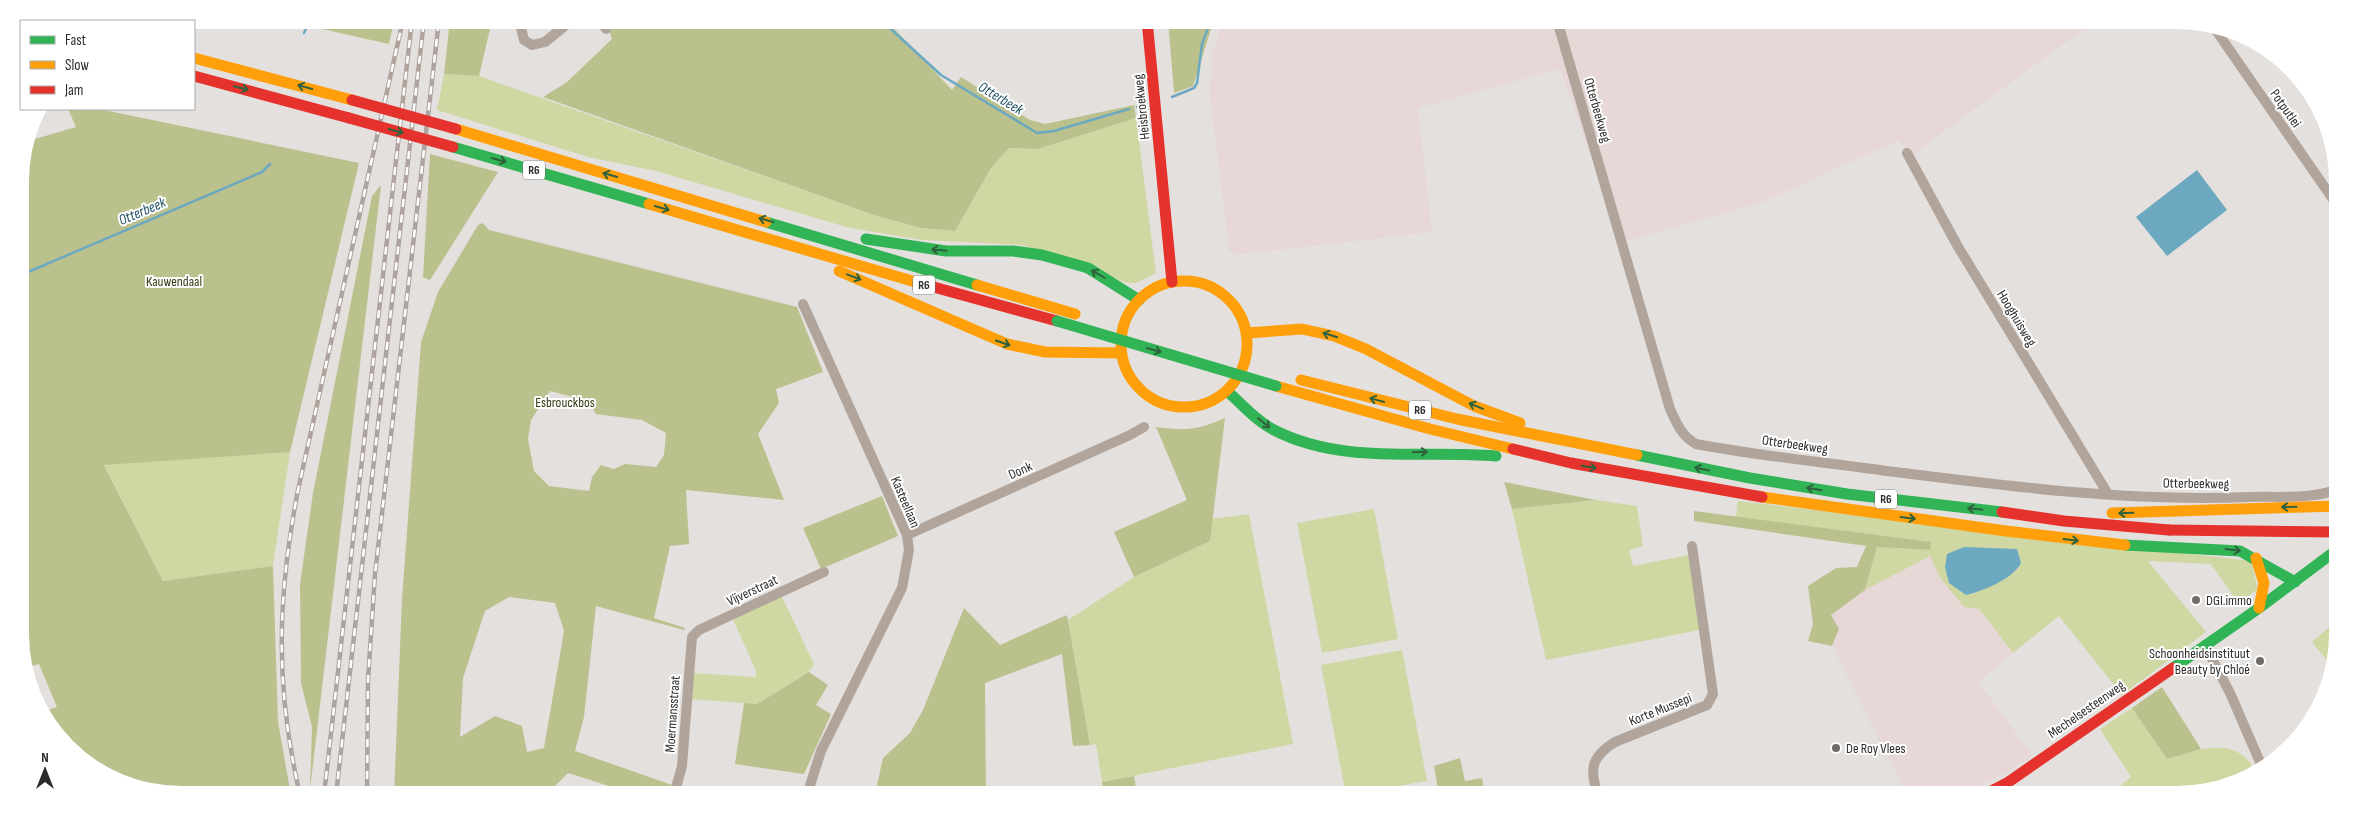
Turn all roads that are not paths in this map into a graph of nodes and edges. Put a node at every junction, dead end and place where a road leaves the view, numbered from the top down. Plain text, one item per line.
1 (521, 29) edge
2 (558, 29) edge
3 (1148, 29) edge
4 (1157, 29) edge
5 (1560, 29) edge
6 (2219, 35) edge
7 (195, 58) edge
8 (195, 76) edge
9 (1907, 153) dead end
10 (1168, 190) junction
11 (2329, 193) edge
12 (813, 234) junction
13 (791, 246) junction
14 (1185, 281) junction
15 (1172, 282) junction
16 (1139, 300) junction
17 (803, 304) dead end
18 (1080, 315) dead end
19 (1112, 325) dead end
20 (1131, 330) dead end
21 (1247, 334) junction
22 (1121, 353) junction
23 (1234, 360) dead end
24 (1252, 366) dead end
25 (1290, 377) dead end
26 (1227, 392) junction
27 (1144, 427) dead end
28 (1562, 441) junction
29 (1542, 456) junction
30 (2329, 492) edge
31 (2108, 494) junction
32 (2329, 506) edge
33 (2024, 514) junction
34 (1980, 526) junction
35 (2169, 530) junction
36 (2329, 532) edge
37 (907, 535) junction
38 (1692, 546) dead end
39 (2329, 556) edge
40 (2256, 558) junction
41 (824, 572) dead end
42 (2295, 582) junction
43 (2259, 608) junction
44 (694, 635) joint
45 (2205, 645) junction
46 (2260, 762) edge
47 (676, 786) edge
48 (810, 786) edge
49 (1595, 786) edge
50 (2001, 786) edge

1 - 2 street
3 - 10 main road, Heisbroekweg
4 - 10 main road, Heisbroekweg
5 - 31 street, Otterbeekweg
6 - 11 street, Potputlei
12 -> 7 main road, R6, bridge
8 -> 13 main road, R6, bridge
9 - 31 street, Hooghuisweg
10 - 14 main road, Heisbroekweg
10 - 15 main road, Heisbroekweg
16 -> 12 main road
12 - 18 main road, R6
13 -> 22 main road
13 -> 29 main road, R6, bridge
14 - 15 main road
14 - 21 main road
15 - 16 main road
16 - 22 main road
17 - 37 street, Kasteellaan
19 - 20 main road
21 - 26 main road
28 -> 21 main road
22 - 26 main road
23 - 24 main road
28 -> 25 main road, R6
26 -> 29 main road
27 - 37 street, Donk
33 -> 28 main road, R6
29 -> 34 main road, R6
30 - 31 street, Otterbeekweg
32 -> 33 main road
33 - 35 main road, R6
34 - 35 main road, R6
34 -> 40 main road
35 - 36 main road, R6
37 - 48 street, Kasteellaan
38 - 49 street, Korte Mussepi
39 - 42 main road, Mechelsesteenweg
40 - 42 main road
40 - 43 main road
41 - 44 street, Vijverstraat
42 - 43 main road, Mechelsesteenweg
43 - 45 main road, Mechelsesteenweg
44 - 47 street, Moermansstraat
45 - 46 street
45 - 50 main road, Mechelsesteenweg

